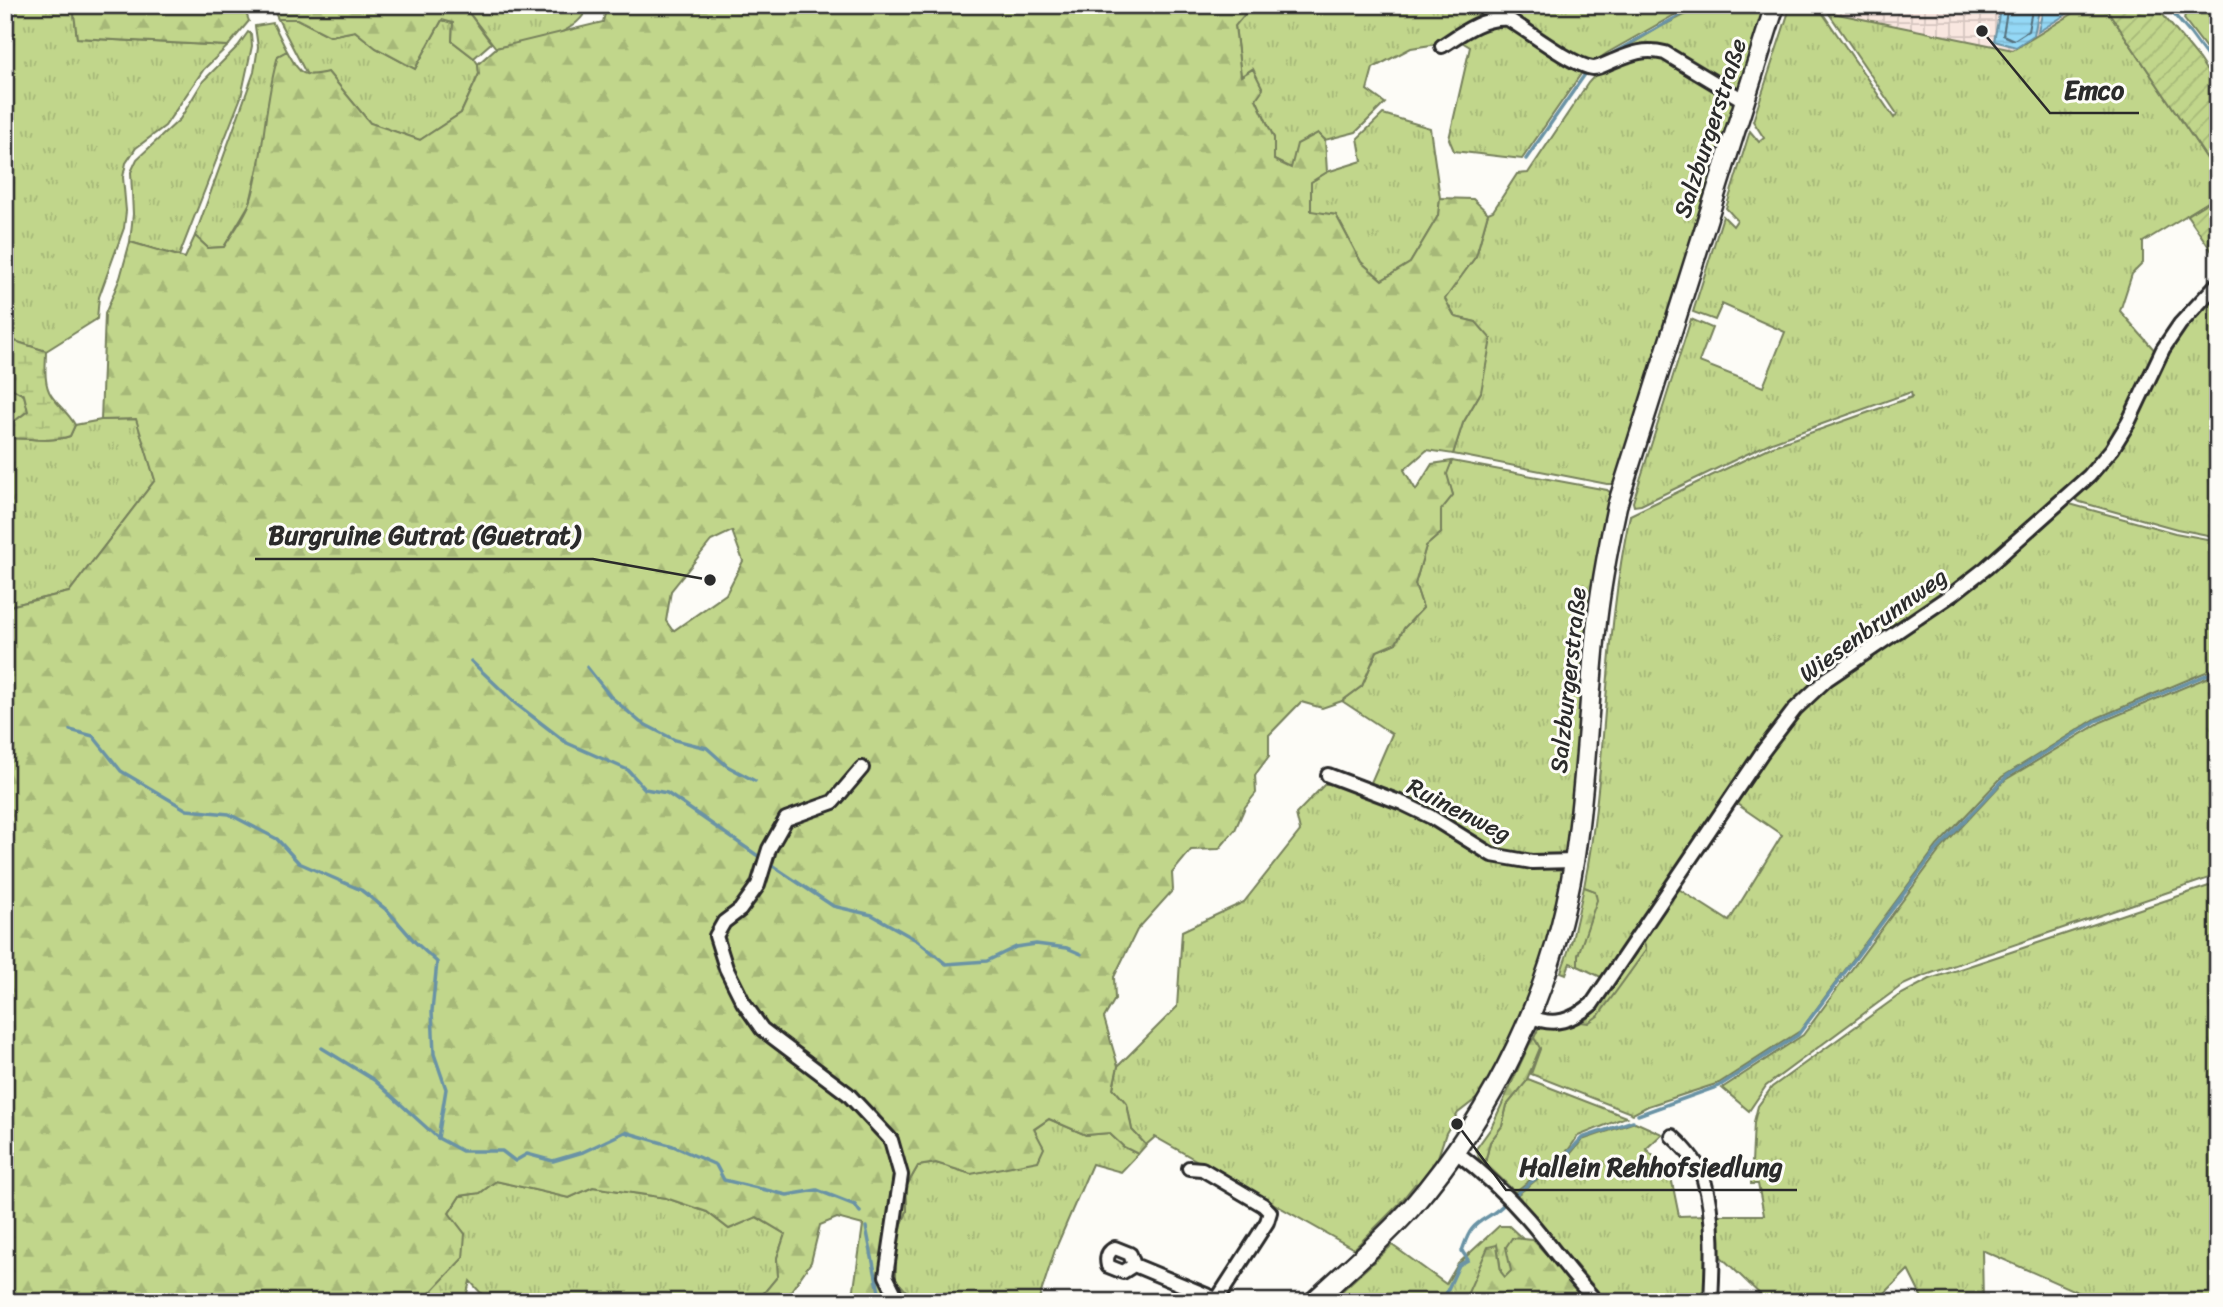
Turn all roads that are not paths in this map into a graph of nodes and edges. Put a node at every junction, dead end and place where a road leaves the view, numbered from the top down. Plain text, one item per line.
1 (1775, 5) edge
2 (1442, 46) dead end
3 (1745, 101) junction
4 (2218, 283) edge
5 (862, 768) dead end
6 (1328, 775) dead end
7 (1574, 861) junction
8 (1530, 1016) junction
9 (1672, 1136) dead end
10 (1455, 1151) junction
11 (1189, 1168) dead end
12 (1134, 1265) dead end
13 (1221, 1300) edge
14 (899, 1302) edge
15 (1313, 1302) edge
16 (1597, 1302) edge
17 (1712, 1302) edge

1 - 3 main road, Salzburgerstraße
2 - 3 street
3 - 7 main road, Salzburgerstraße
4 - 8 street, Wiesenbrunnweg
5 - 14 street
6 - 7 street, Ruinenweg
7 - 8 main road, Salzburgerstraße
8 - 10 main road, Salzburgerstraße
9 - 17 street
10 - 15 main road, Salzburgerstraße
10 - 16 street
11 - 13 street
12 - 13 street

